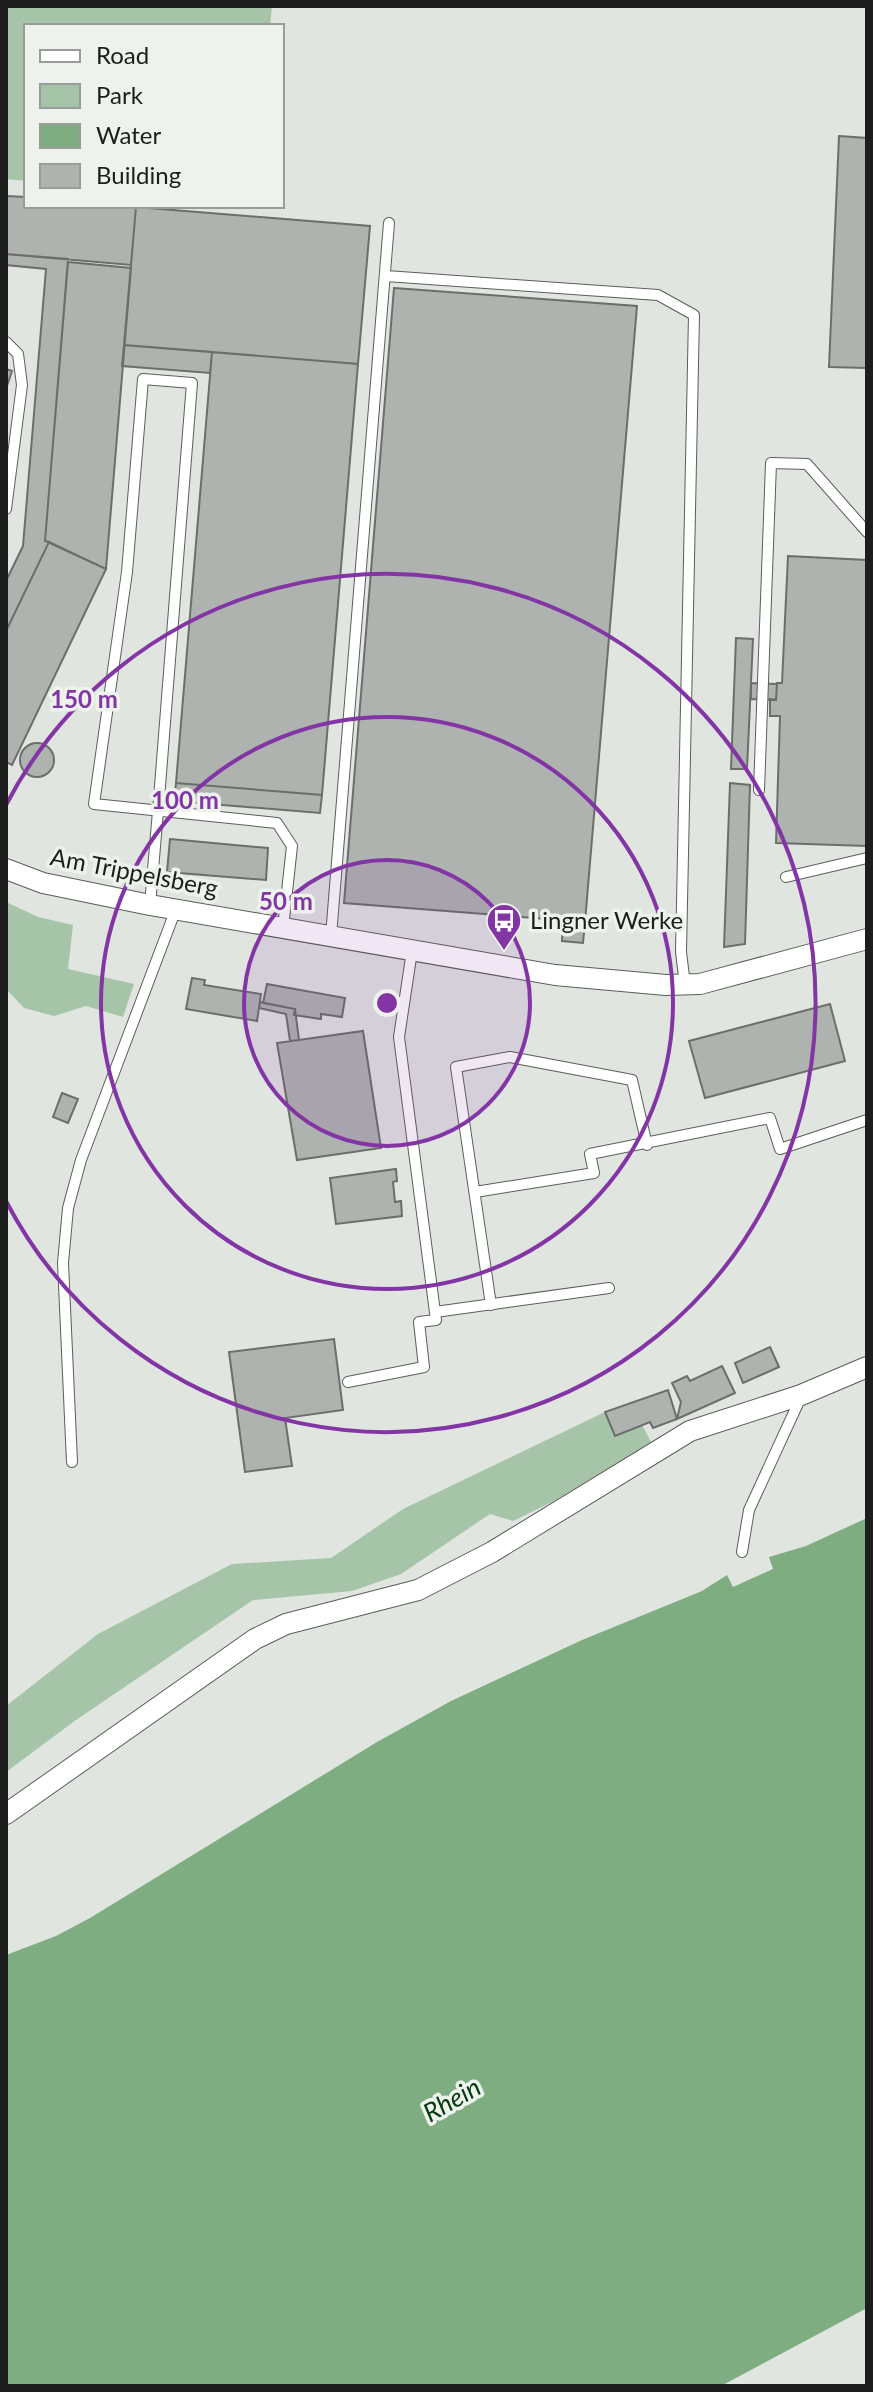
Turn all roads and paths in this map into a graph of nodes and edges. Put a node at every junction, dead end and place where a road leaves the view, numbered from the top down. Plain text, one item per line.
1 (389, 223) dead end
2 (386, 276) junction
3 (6, 342) edge
4 (6, 509) edge
5 (867, 532) edge
6 (759, 790) dead end
7 (158, 811) junction
8 (867, 858) edge
9 (6, 869) edge
10 (786, 877) dead end
11 (150, 905) junction
12 (176, 909) junction
13 (283, 928) junction
14 (331, 936) junction
15 (867, 939) edge
16 (412, 951) junction
17 (685, 985) junction
18 (867, 1120) edge
19 (647, 1145) junction
20 (475, 1192) junction
21 (609, 1288) dead end
22 (491, 1305) junction
23 (435, 1312) junction
24 (867, 1367) edge
25 (348, 1382) dead end
26 (801, 1395) junction
27 (72, 1462) dead end
28 (742, 1552) dead end
29 (6, 1814) edge

1 - 2 lane
2 - 14 lane
2 - 17 lane
3 - 4 lane
5 - 6 lane
7 - 7 lane
7 - 11 lane
7 - 13 lane
8 - 10 lane
9 - 11 street, Am Trippelsberg
11 - 12 street, Am Trippelsberg
12 - 13 street, Am Trippelsberg
12 - 27 lane
13 - 14 street, Am Trippelsberg
14 - 16 street, Am Trippelsberg
15 - 17 street, Am Trippelsberg
16 - 17 street, Am Trippelsberg
16 - 23 lane
18 - 19 lane
19 - 20 lane
19 - 20 lane
20 - 22 lane
21 - 22 lane
22 - 23 lane
23 - 25 lane
24 - 26 street
26 - 28 lane
26 - 29 street

